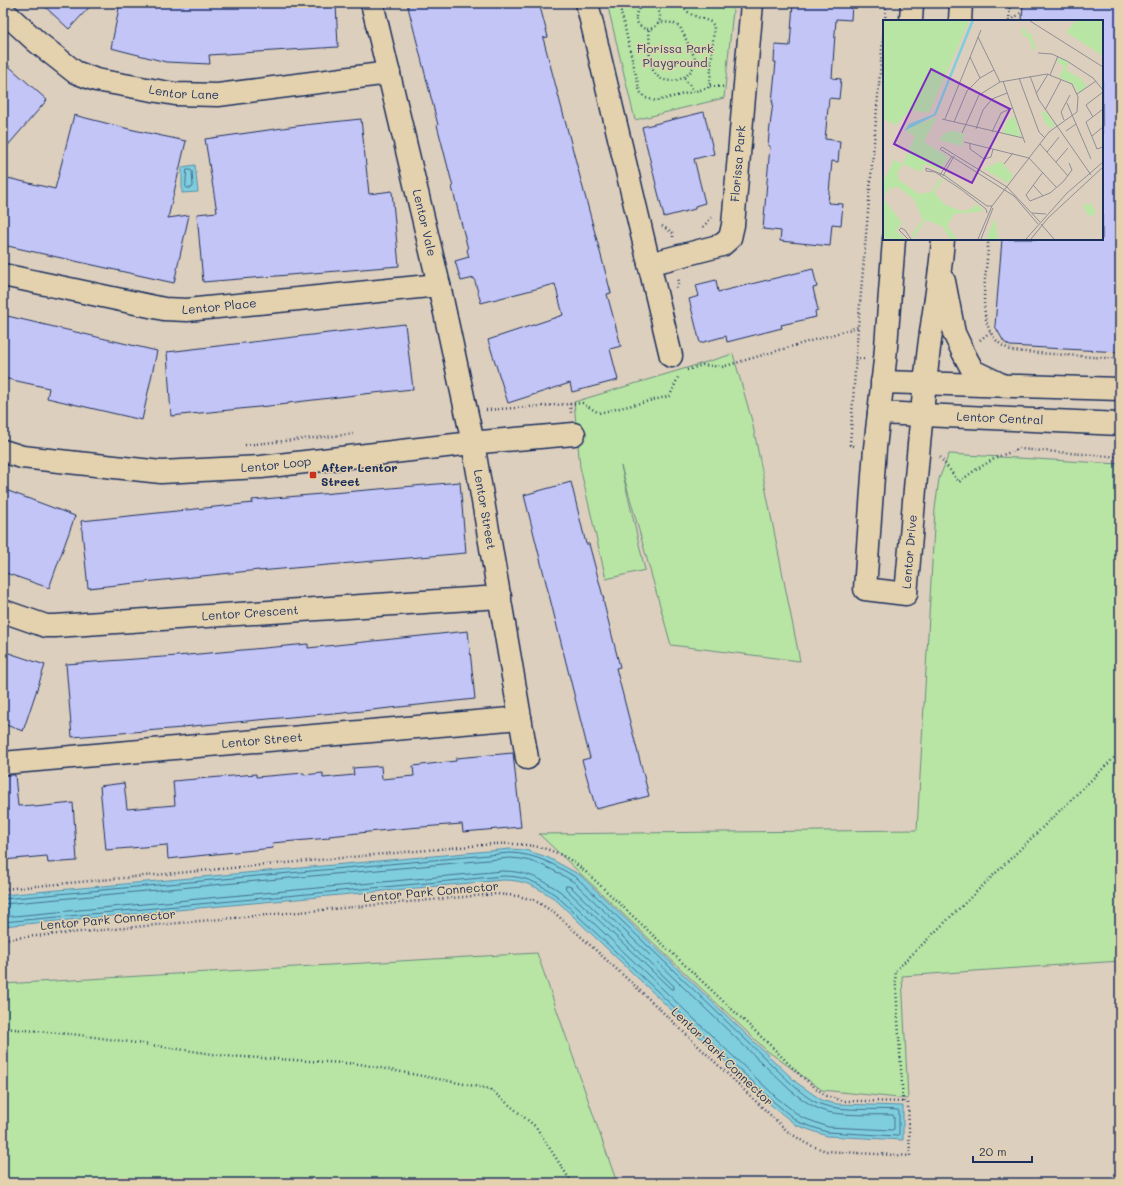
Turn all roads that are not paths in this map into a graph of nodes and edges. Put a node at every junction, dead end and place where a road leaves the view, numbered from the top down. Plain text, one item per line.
1 (372, 3) edge
2 (587, 3) edge
3 (752, 3) edge
4 (912, 3) edge
5 (961, 3) edge
6 (3, 11) edge
7 (911, 20) edge
8 (960, 20) edge
9 (389, 73) junction
10 (894, 240) edge
11 (943, 240) edge
12 (649, 264) junction
13 (941, 264) junction
14 (3, 275) edge
15 (439, 285) junction
16 (671, 356) dead end
17 (882, 382) junction
18 (925, 383) junction
19 (1001, 385) junction
20 (1120, 389) edge
21 (879, 413) junction
22 (921, 415) junction
23 (1120, 424) edge
24 (574, 434) dead end
25 (473, 443) junction
26 (3, 451) edge
27 (500, 596) junction
28 (3, 611) edge
29 (520, 718) junction
30 (527, 758) dead end
31 (3, 762) edge

1 - 9 street, Lentor Vale
2 - 12 street
3 - 12 street, Florissa Park
4 - 7 street
5 - 8 street
6 - 9 street, Lentor Lane
9 - 15 street, Lentor Vale
10 - 17 street, Lentor Drive
11 - 13 street, Lentor Drive
12 - 16 street
13 - 18 street, Lentor Drive
13 - 19 street
14 - 15 street, Lentor Place
15 - 25 street, Lentor Vale
17 - 18 street
17 - 21 street, Lentor Drive
18 - 19 street
18 - 22 street, Lentor Drive
19 - 20 street
21 - 22 street, Lentor Central
21 - 22 street, Lentor Drive
22 - 23 street, Lentor Central
24 - 25 street, Lentor Loop
25 - 26 street, Lentor Loop
25 - 27 street, Lentor Street
27 - 28 street, Lentor Crescent
27 - 29 street, Lentor Street
29 - 30 street, Lentor Street
29 - 31 street, Lentor Street

